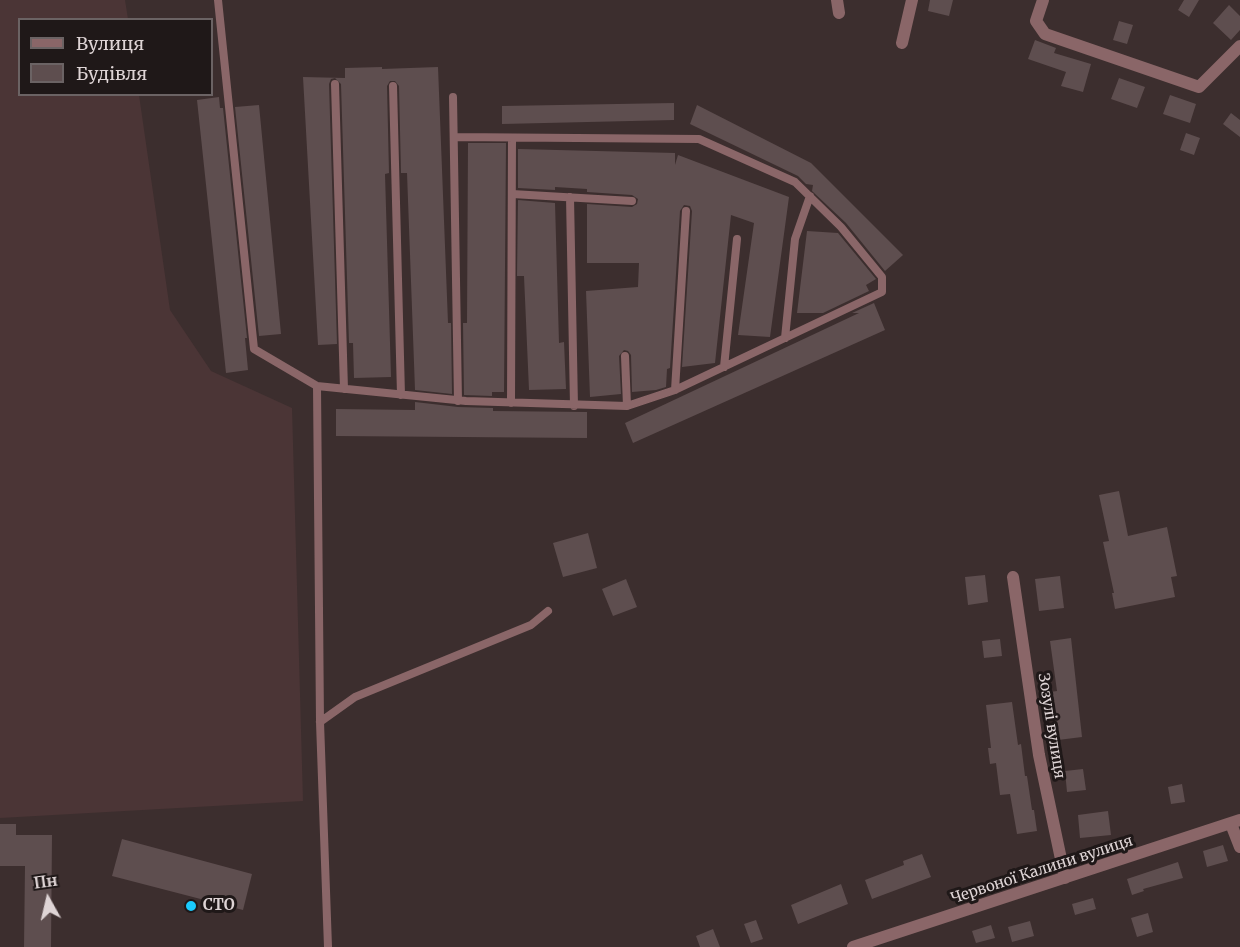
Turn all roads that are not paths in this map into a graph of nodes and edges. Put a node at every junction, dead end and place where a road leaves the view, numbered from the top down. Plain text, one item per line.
1 (218, 0) edge
2 (837, 0) edge
3 (912, 0) edge
4 (1042, 0) edge
5 (839, 13) dead end
6 (902, 43) dead end
7 (1240, 46) edge
8 (335, 84) dead end
9 (393, 86) dead end
10 (453, 97) dead end
11 (454, 137) junction
12 (512, 138) junction
13 (512, 194) junction
14 (810, 196) junction
15 (570, 197) junction
16 (632, 201) dead end
17 (686, 211) dead end
18 (737, 239) dead end
19 (785, 338) junction
20 (625, 356) dead end
21 (724, 367) junction
22 (317, 386) junction
23 (344, 389) junction
24 (675, 390) junction
25 (401, 395) junction
26 (458, 401) junction
27 (511, 403) junction
28 (574, 406) junction
29 (627, 406) junction
30 (1013, 577) dead end
31 (548, 611) dead end
32 (320, 722) junction
33 (1235, 822) edge
34 (1240, 847) edge
35 (1065, 878) junction
36 (328, 947) edge
37 (853, 947) edge

1 - 22 lane
2 - 5 street
3 - 6 street
4 - 7 street
8 - 23 lane
9 - 25 lane
10 - 11 lane
11 - 12 lane
11 - 26 lane
12 - 13 lane
12 - 14 lane
13 - 15 lane
13 - 27 lane
14 - 19 lane
14 - 19 lane
15 - 16 lane
15 - 28 lane
17 - 24 lane
18 - 21 lane
19 - 21 lane
20 - 29 lane
21 - 24 lane
22 - 23 lane
22 - 32 lane
23 - 25 lane
24 - 29 lane
25 - 26 lane
26 - 27 lane
27 - 28 lane
28 - 29 lane
30 - 35 street, Зозулі вулиця
31 - 32 lane
32 - 36 lane
33 - 34 street
33 - 35 street, Червоної Калини вулиця
35 - 37 street, Червоної Калини вулиця

